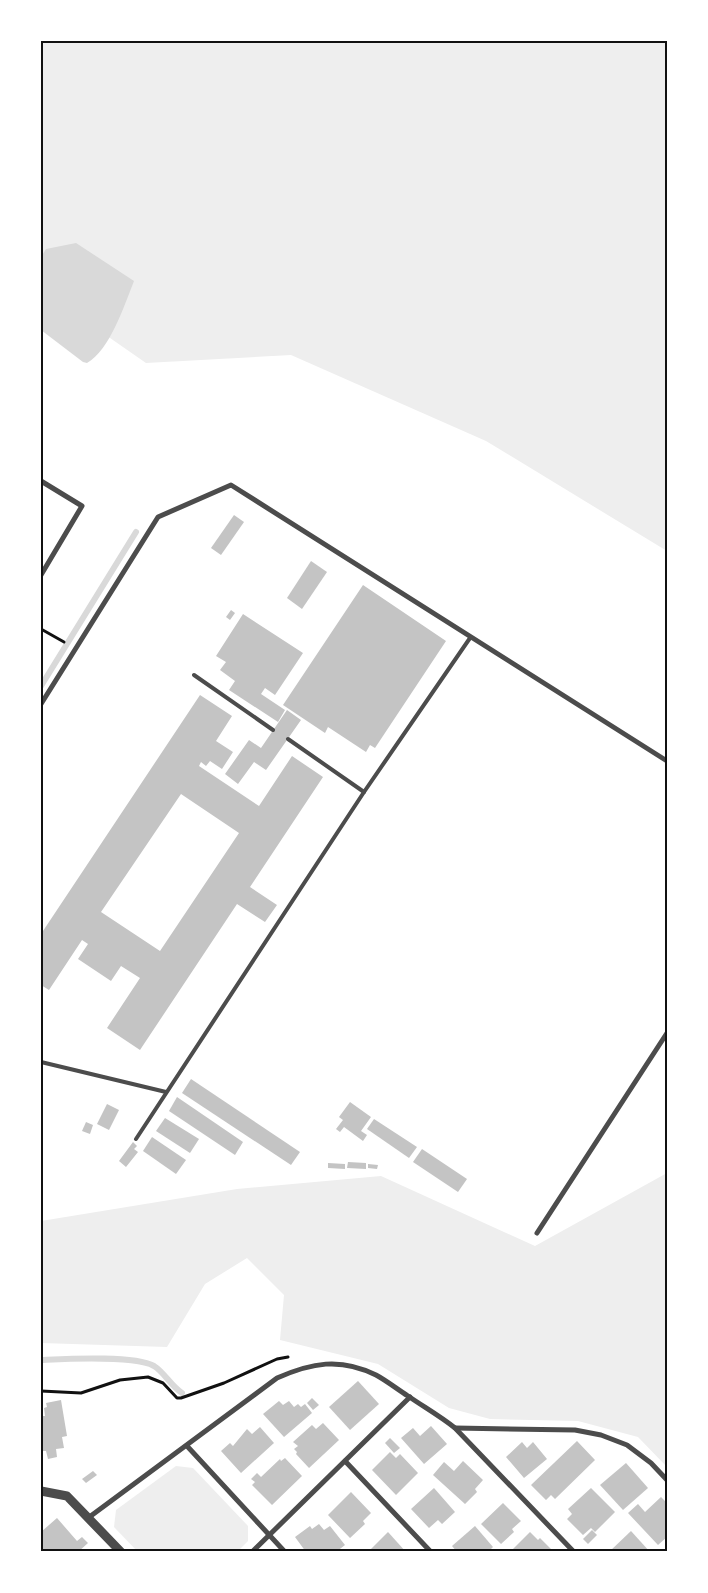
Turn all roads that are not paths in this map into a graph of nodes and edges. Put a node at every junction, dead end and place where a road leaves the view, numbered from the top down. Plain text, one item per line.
1 (41, 481) edge
2 (41, 575) edge
3 (470, 638) junction
4 (194, 675) dead end
5 (41, 704) edge
6 (273, 730) dead end
7 (288, 740) dead end
8 (667, 762) edge
9 (364, 792) junction
10 (667, 1033) edge
11 (41, 1062) edge
12 (166, 1092) junction
13 (136, 1139) dead end
14 (536, 1233) dead end
15 (410, 1397) junction
16 (456, 1428) junction
17 (187, 1446) junction
18 (345, 1461) junction
19 (667, 1480) edge
20 (42, 1492) edge
21 (88, 1518) junction
22 (269, 1535) junction
23 (121, 1552) edge
24 (252, 1552) edge
25 (285, 1552) edge
26 (431, 1552) edge
27 (574, 1552) edge

1 - 2 street
3 - 5 street
3 - 8 street
3 - 9 lane
4 - 6 lane
7 - 9 lane
9 - 12 lane
10 - 14 street
11 - 12 lane
12 - 13 lane
15 - 16 street
15 - 17 street
15 - 18 street
16 - 19 street
16 - 27 street
17 - 21 street
17 - 22 street
18 - 22 street
18 - 26 street
20 - 21 street
21 - 23 street
22 - 24 street
22 - 25 street

